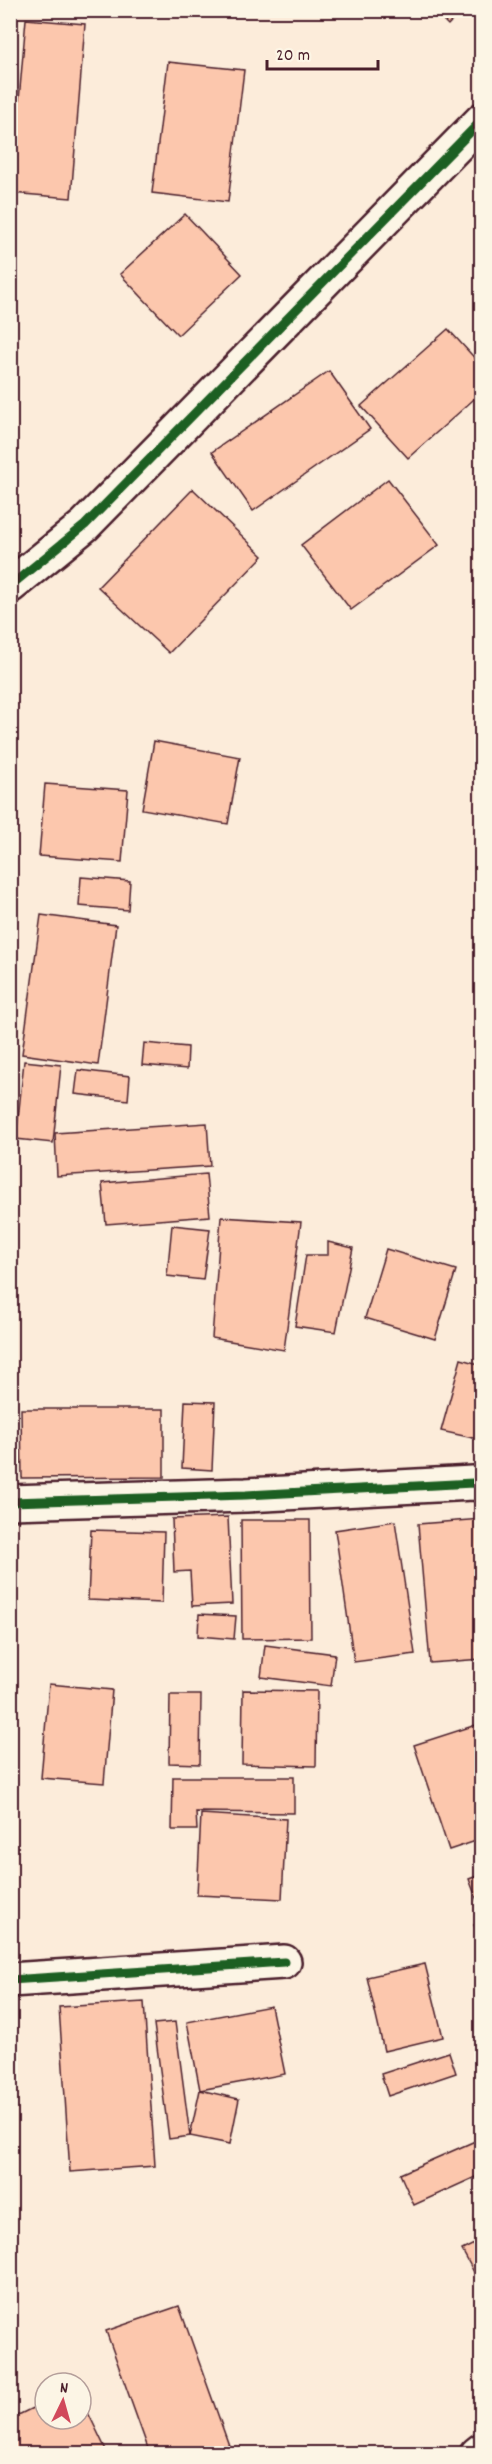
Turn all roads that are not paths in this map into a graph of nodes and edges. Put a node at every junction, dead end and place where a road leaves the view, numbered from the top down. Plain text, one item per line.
1 (482, 120) edge
2 (10, 586) edge
3 (482, 1485) edge
4 (10, 1502) edge
5 (284, 1962) dead end
6 (10, 1980) edge
7 (482, 2450) edge
8 (477, 2454) edge

1 - 2 street
3 - 4 street
5 - 6 street
7 - 8 street

